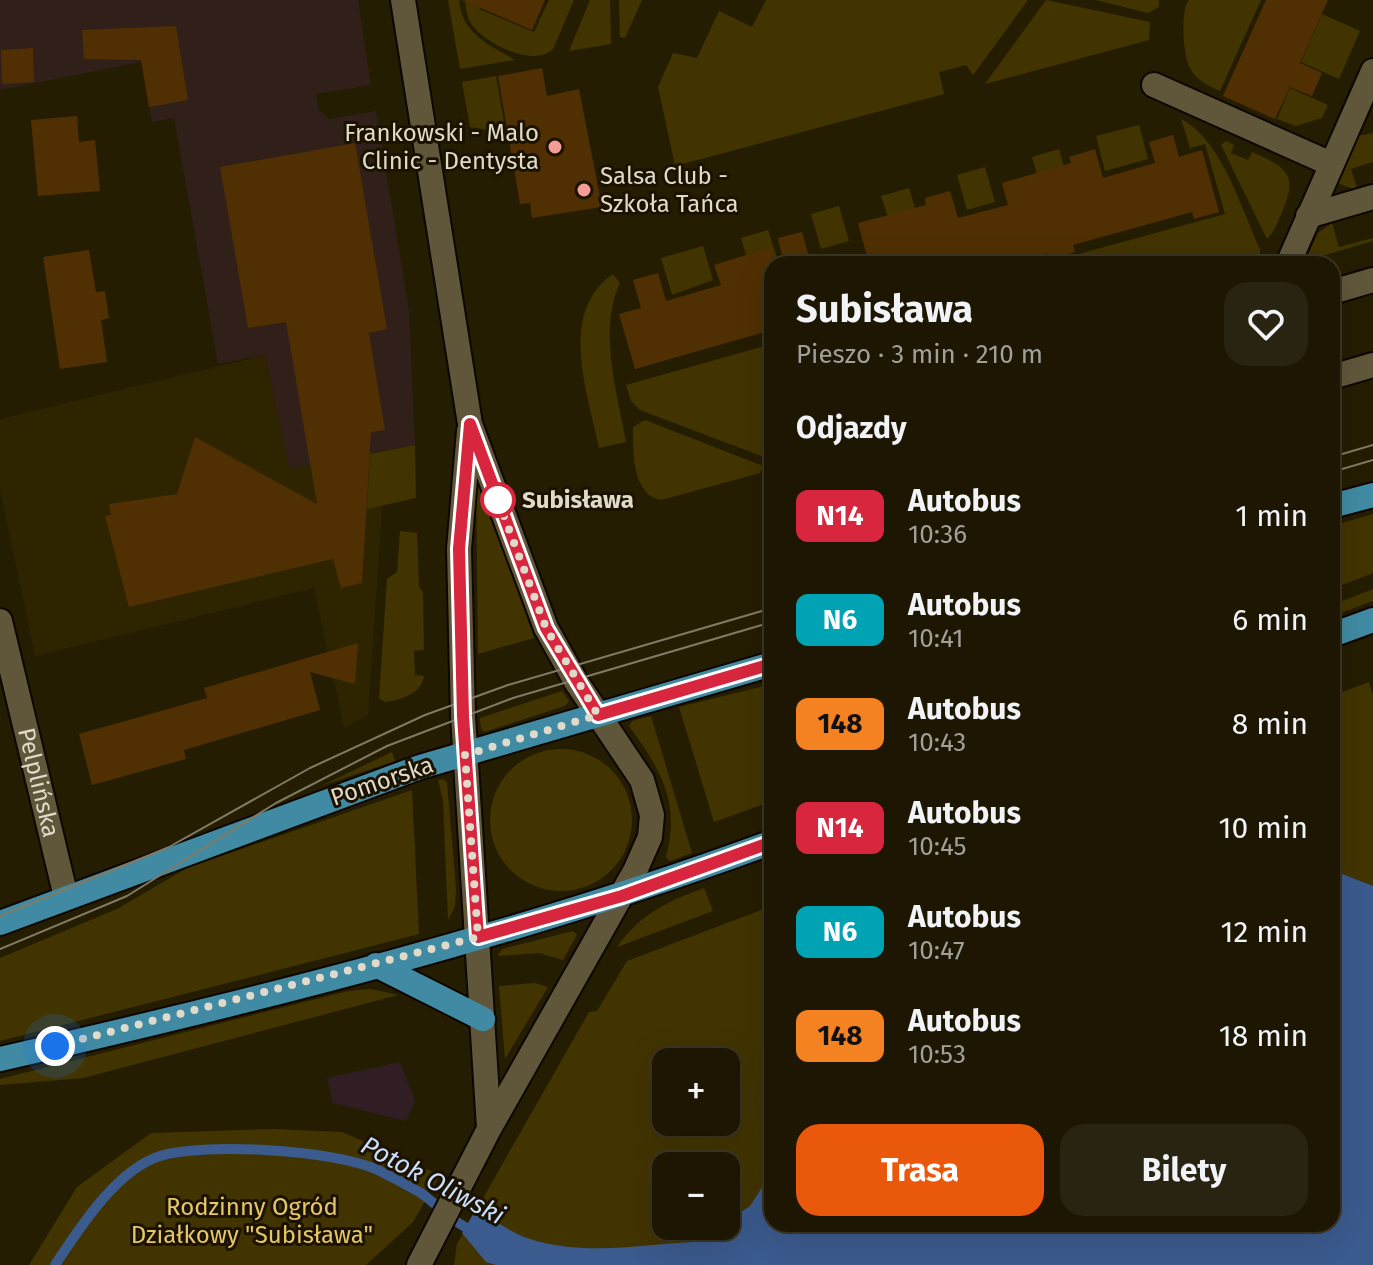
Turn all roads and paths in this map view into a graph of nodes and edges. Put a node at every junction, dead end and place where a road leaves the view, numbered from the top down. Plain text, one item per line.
1 (403, 0) edge
2 (1373, 71) edge
3 (1154, 85) dead end
4 (1331, 164) junction
5 (1373, 197) edge
6 (1308, 216) junction
7 (1291, 256) edge
8 (1373, 280) edge
9 (1340, 290) edge
10 (1373, 365) edge
11 (1340, 375) edge
12 (470, 424) junction
13 (1373, 495) edge
14 (1340, 504) edge
15 (1373, 620) edge
16 (0, 621) edge
17 (1340, 632) edge
18 (764, 666) edge
19 (598, 715) junction
20 (465, 755) junction
21 (764, 845) edge
22 (622, 896) junction
23 (66, 897) junction
24 (0, 923) edge
25 (478, 937) junction
26 (376, 965) junction
27 (483, 1019) junction
28 (0, 1059) edge
29 (489, 1129) junction
30 (419, 1265) edge

1 - 12 street
2 - 4 street
3 - 4 street
4 - 6 street
5 - 6 street
6 - 7 street
8 - 9 street
10 - 11 street
12 - 19 street
12 - 20 street
13 - 14 main road
15 - 17 main road
16 - 23 street, Pelplińska
18 - 19 main road, Pomorska
19 - 20 main road, Pomorska
19 - 22 street
20 - 23 main road, Pomorska
20 - 25 street
21 - 22 main road
22 - 25 main road
22 - 29 street
23 - 24 main road, Pomorska
25 - 26 main road
25 - 27 street
26 - 27 main road
26 - 28 main road
27 - 29 street
29 - 30 street

